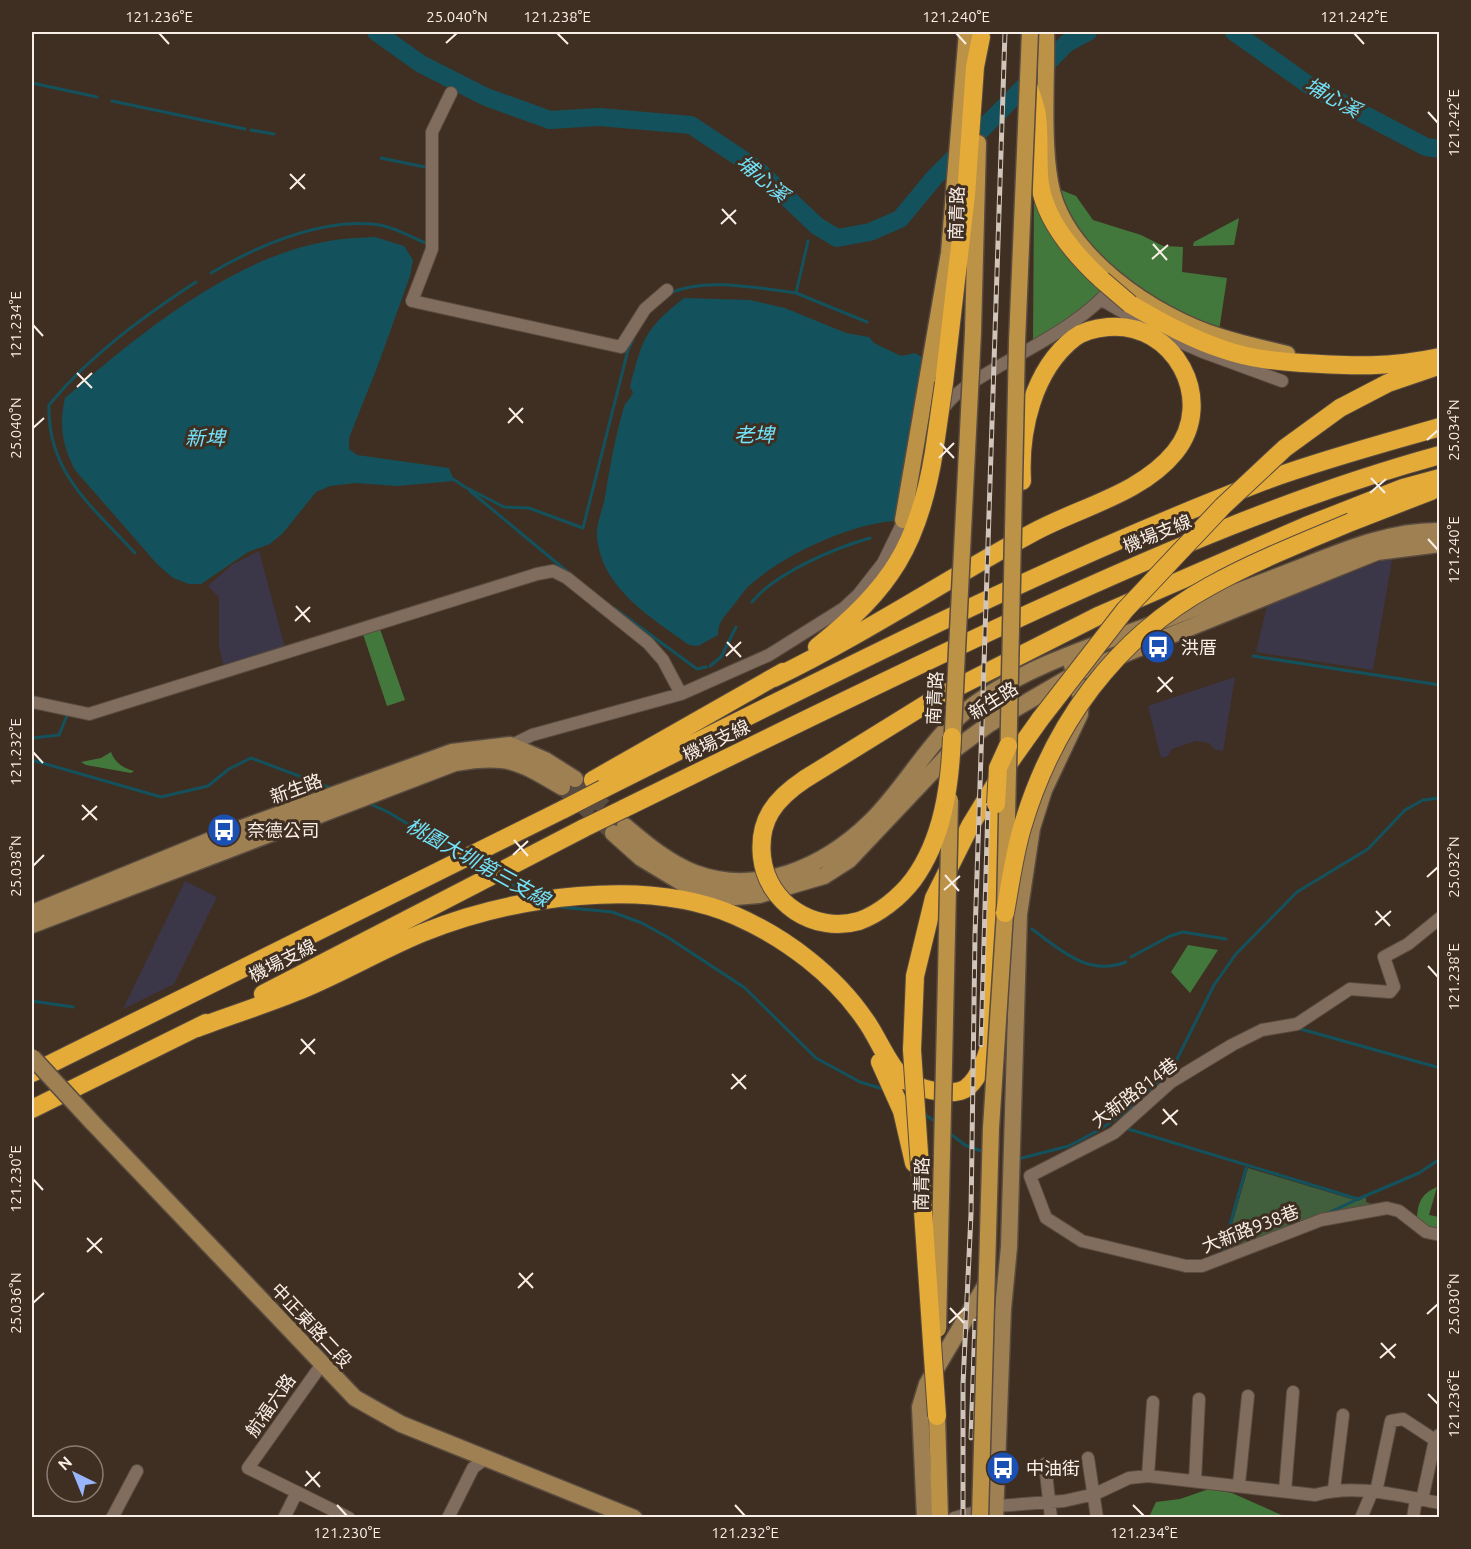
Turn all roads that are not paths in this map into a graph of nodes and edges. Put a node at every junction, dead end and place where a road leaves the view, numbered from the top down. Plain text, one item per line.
1 (1030, 32) edge
2 (976, 33) edge
3 (1046, 35) edge
4 (1028, 83) junction
5 (451, 93) dead end
6 (1118, 281) junction
7 (667, 290) dead end
8 (1102, 300) junction
9 (1287, 354) dead end
10 (1440, 357) edge
11 (1440, 366) edge
12 (1282, 381) dead end
13 (925, 401) junction
14 (944, 407) junction
15 (1440, 427) edge
16 (1440, 455) edge
17 (1440, 478) edge
18 (1440, 488) edge
19 (1015, 496) junction
20 (903, 520) junction
21 (1440, 531) edge
22 (1440, 544) edge
23 (1069, 656) junction
24 (1075, 674) junction
25 (774, 678) junction
26 (681, 694) junction
27 (32, 702) edge
28 (952, 737) junction
29 (510, 745) junction
30 (1008, 747) junction
31 (488, 757) junction
32 (381, 784) junction
33 (575, 791) junction
34 (329, 804) junction
35 (620, 823) junction
36 (707, 907) junction
37 (32, 913) edge
38 (1005, 913) junction
39 (1440, 918) edge
40 (32, 926) edge
41 (197, 1028) junction
42 (32, 1057) edge
43 (32, 1073) edge
44 (32, 1109) edge
45 (1030, 1176) joint
46 (922, 1203) junction
47 (1440, 1235) edge
48 (1000, 1275) junction
49 (322, 1364) junction
50 (1293, 1392) dead end
51 (1248, 1396) dead end
52 (1199, 1399) dead end
53 (1153, 1401) dead end
54 (1343, 1415) dead end
55 (937, 1416) junction
56 (1437, 1437) edge
57 (486, 1458) junction
58 (1088, 1458) dead end
59 (1045, 1464) dead end
60 (137, 1471) dead end
61 (1148, 1476) junction
62 (1195, 1481) junction
63 (1239, 1484) junction
64 (1334, 1489) junction
65 (1285, 1491) junction
66 (297, 1492) junction
67 (1374, 1492) junction
68 (1095, 1494) junction
69 (1419, 1499) junction
70 (1050, 1503) junction
71 (1440, 1503) edge
72 (996, 1512) edge
73 (981, 1515) edge
74 (112, 1518) edge
75 (284, 1518) edge
76 (349, 1518) edge
77 (448, 1518) edge
78 (634, 1518) edge
79 (925, 1518) edge
80 (940, 1518) edge
81 (954, 1518) edge
82 (1051, 1518) edge
83 (1097, 1518) edge
84 (1361, 1518) edge
85 (1413, 1518) edge

1 - 4 main road, bridge
2 - 13 main road
2 - 25 highway, bridge
2 - 28 main road, 南青路, bridge
3 - 6 main road
4 - 10 highway, bridge
4 - 19 main road, bridge
5 - 7 street
6 - 8 street
6 - 9 main road
8 - 12 street
8 - 14 street
11 - 46 highway, bridge
13 - 14 main road
13 - 20 main road
14 - 20 street
15 - 33 highway, 機場支線
16 - 35 highway, 機場支線
17 - 28 highway, bridge
18 - 38 highway, bridge
19 - 25 highway
19 - 30 main road, bridge
20 - 26 street
21 - 23 main road, 新生路
22 - 24 main road, 新生路
23 - 24 main road
23 - 35 main road, 新生路
24 - 35 main road, 新生路
24 - 48 main road
25 - 33 highway
26 - 27 street
26 - 29 street
28 - 55 main road, 南青路, bridge
29 - 31 street
29 - 32 main road, 新生路
29 - 33 main road
30 - 36 highway, bridge
30 - 38 main road, bridge
31 - 32 main road, 新生路
31 - 33 main road, 新生路
32 - 34 main road, 新生路
33 - 43 highway, 機場支線
34 - 37 main road, 新生路
34 - 40 main road, 新生路
35 - 41 highway, 機場支線, bridge
36 - 41 highway
36 - 46 highway, bridge
38 - 73 main road, bridge
39 - 45 street, 大新路814巷
41 - 44 highway, 機場支線
42 - 49 main road, 中正東路二段, bridge
45 - 47 street, 大新路938巷
46 - 55 highway, bridge
48 - 72 main road
48 - 79 main road
49 - 57 main road, 中正東路二段
49 - 66 street, 航福六路
50 - 65 street
51 - 63 street
52 - 62 street
53 - 61 street
54 - 64 street
55 - 80 main road, 南青路
56 - 67 street
56 - 69 street
57 - 77 street
57 - 78 main road, 中正東路二段
58 - 68 street
59 - 70 street
60 - 74 street
61 - 62 street
61 - 68 street
62 - 63 street
63 - 65 street
64 - 65 street
64 - 67 street
66 - 75 street
66 - 76 street
67 - 69 street
67 - 84 street
68 - 70 street
68 - 83 street
69 - 71 street
69 - 85 street
70 - 72 street
70 - 82 street
72 - 73 street
73 - 81 street

